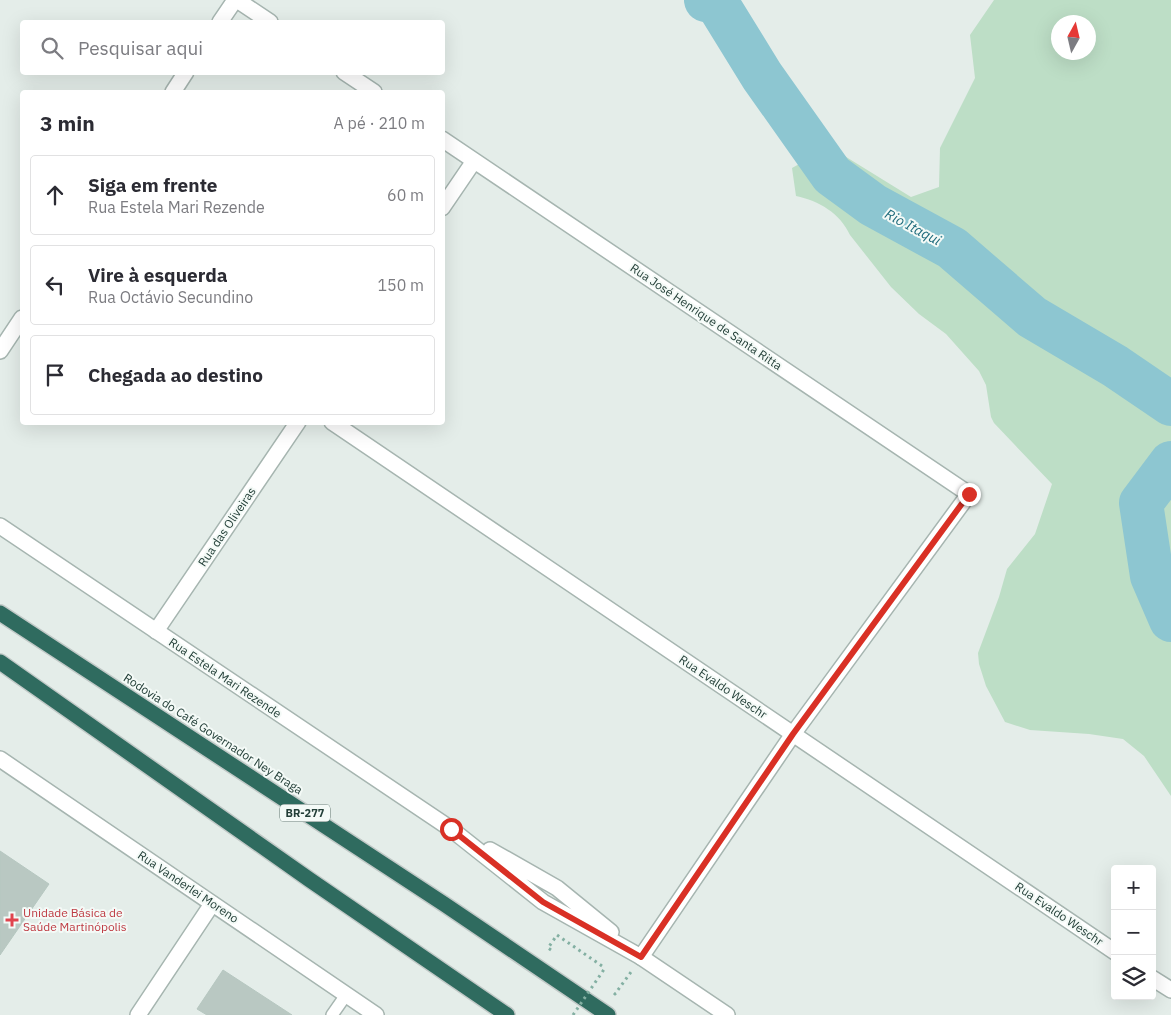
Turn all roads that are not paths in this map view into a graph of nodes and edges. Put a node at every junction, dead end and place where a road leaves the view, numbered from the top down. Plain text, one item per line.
1 (236, 0) edge
2 (221, 20) edge
3 (267, 20) edge
4 (184, 75) edge
5 (348, 75) edge
6 (174, 90) edge
7 (371, 90) edge
8 (445, 141) edge
9 (474, 161) junction
10 (445, 204) edge
11 (20, 321) edge
12 (0, 352) edge
13 (296, 425) edge
14 (336, 425) edge
15 (0, 526) edge
16 (0, 614) edge
17 (156, 631) junction
18 (0, 662) edge
19 (793, 734) junction
20 (0, 759) edge
21 (212, 904) junction
22 (1111, 949) edge
23 (641, 957) junction
24 (1156, 981) edge
25 (1171, 990) edge
26 (346, 995) junction
27 (138, 1015) edge
28 (332, 1015) edge
29 (376, 1015) edge
30 (507, 1015) edge
31 (608, 1015) edge
32 (727, 1015) edge

1 - 2 street
1 - 3 street
4 - 6 street
5 - 7 street
8 - 9 street, Rua José Henrique de Santa Ritta
9 - 10 street
9 - 19 street, Rua José Henrique de Santa Ritta
11 - 12 street
13 - 17 street, Rua das Oliveiras
14 - 19 street, Rua Evaldo Weschr
15 - 17 street, Rua Estela Mari Rezende
16 - 31 highway, Rodovia do Café Governador Ney Braga / BR-277
17 - 23 street, Rua Estela Mari Rezende
18 - 30 highway
19 - 22 street, Rua Evaldo Weschr
19 - 23 street
20 - 21 street, Rua Vanderlei Moreno
21 - 26 street, Rua Vanderlei Moreno
21 - 27 street
23 - 32 street, Rua Estela Mari Rezende
24 - 25 street
26 - 28 lane
26 - 29 street, Rua Vanderlei Moreno

